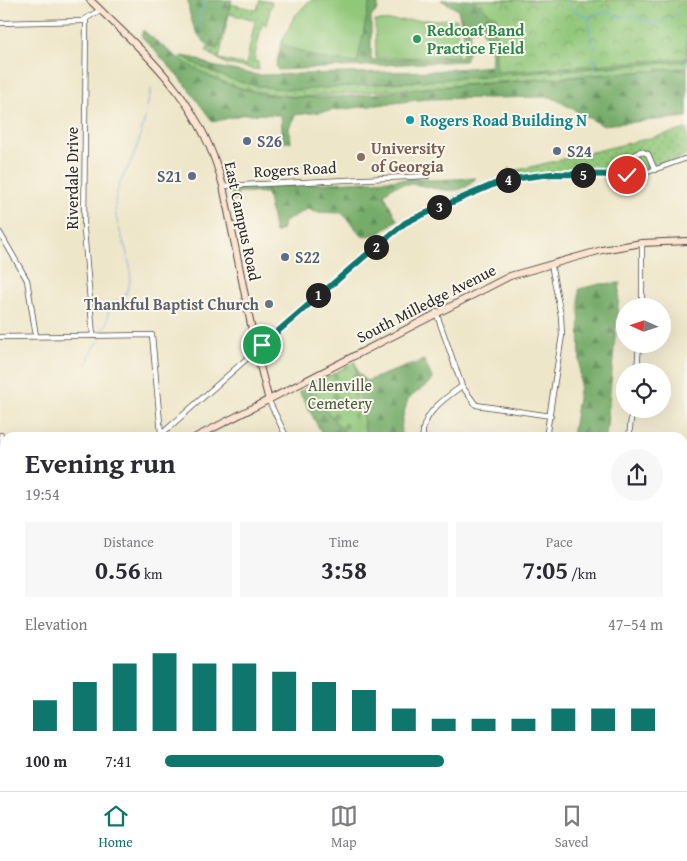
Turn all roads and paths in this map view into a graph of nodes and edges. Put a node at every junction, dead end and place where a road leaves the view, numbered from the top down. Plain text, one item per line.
1 (90, 0) edge
2 (100, 10) junction
3 (86, 20) junction
4 (0, 23) edge
5 (687, 158) edge
6 (655, 170) junction
7 (627, 175) junction
8 (427, 176) dead end
9 (223, 186) junction
10 (0, 233) edge
11 (687, 241) edge
12 (642, 243) junction
13 (550, 263) junction
14 (642, 298) edge
15 (436, 312) junction
16 (36, 336) junction
17 (93, 336) junction
18 (0, 337) edge
19 (256, 350) junction
20 (462, 386) junction
21 (269, 401) junction
22 (551, 416) junction
23 (631, 418) edge
24 (159, 432) edge
25 (164, 432) edge
26 (206, 432) edge
27 (284, 432) edge
28 (422, 432) edge
29 (547, 432) edge
30 (630, 432) edge

1 - 2 main road, East Campus Road
2 - 3 street
2 - 9 main road, East Campus Road
3 - 4 street
3 - 17 street, Riverdale Drive
5 - 6 street
6 - 7 street
6 - 7 street
7 - 19 street
8 - 9 street, Rogers Road
9 - 19 main road, East Campus Road
10 - 16 street
11 - 12 main road, South Milledge Avenue
12 - 13 main road, South Milledge Avenue
12 - 14 street
13 - 15 main road, South Milledge Avenue
13 - 22 street
15 - 20 street
15 - 21 main road, South Milledge Avenue
16 - 17 street
16 - 18 street
17 - 24 street
19 - 21 main road, East Campus Road
19 - 25 street
20 - 22 street
20 - 28 street
21 - 26 main road, South Milledge Avenue
21 - 27 street
22 - 29 street
23 - 30 street

